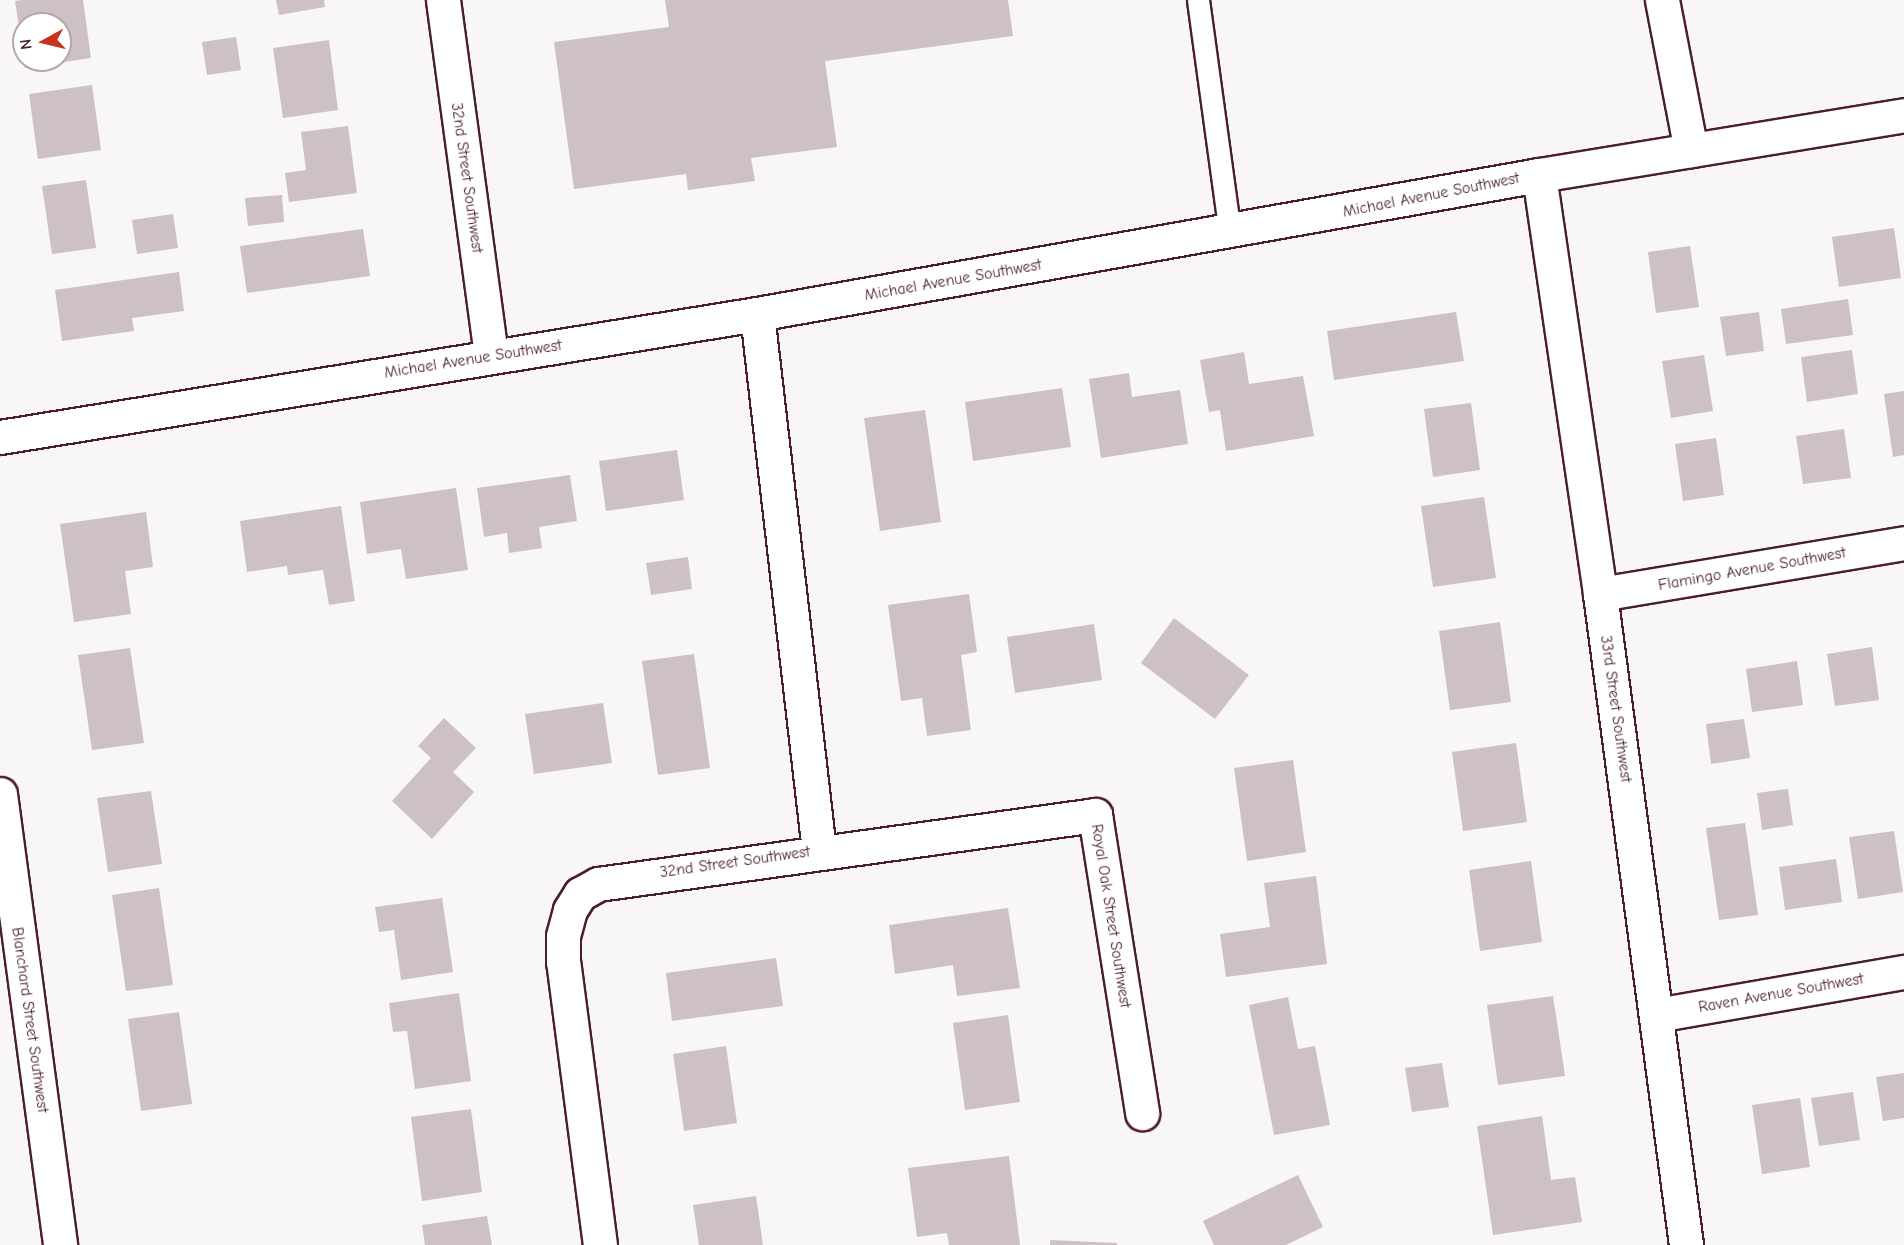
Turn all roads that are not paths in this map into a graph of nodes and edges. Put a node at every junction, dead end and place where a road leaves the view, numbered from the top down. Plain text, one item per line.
1 (443, 0) edge
2 (1198, 0) edge
3 (1662, 0) edge
4 (1904, 115) edge
5 (1691, 150) junction
6 (1539, 175) junction
7 (1230, 232) junction
8 (757, 314) junction
9 (491, 356) junction
10 (0, 437) edge
11 (1904, 543) edge
12 (1600, 594) junction
13 (0, 794) edge
14 (819, 851) junction
15 (1904, 972) edge
16 (1657, 1015) junction
17 (1142, 1113) dead end
18 (60, 1245) edge
19 (600, 1245) edge
20 (1686, 1245) edge

1 - 9 street, 32nd Street Southwest
2 - 7 lane
3 - 5 street
4 - 5 street, Michael Avenue Southwest
5 - 6 street, Michael Avenue Southwest
6 - 7 street, Michael Avenue Southwest
6 - 12 street, 33rd Street Southwest
7 - 8 street, Michael Avenue Southwest
8 - 9 street, Michael Avenue Southwest
8 - 14 street, 32nd Street Southwest
9 - 10 street, Michael Avenue Southwest
11 - 12 street, Flamingo Avenue Southwest
12 - 16 street, 33rd Street Southwest
13 - 18 street, Blanchard Street Southwest
14 - 17 street, Royal Oak Street Southwest
14 - 19 street, 32nd Street Southwest
15 - 16 street, Raven Avenue Southwest
16 - 20 street, 33rd Street Southwest

